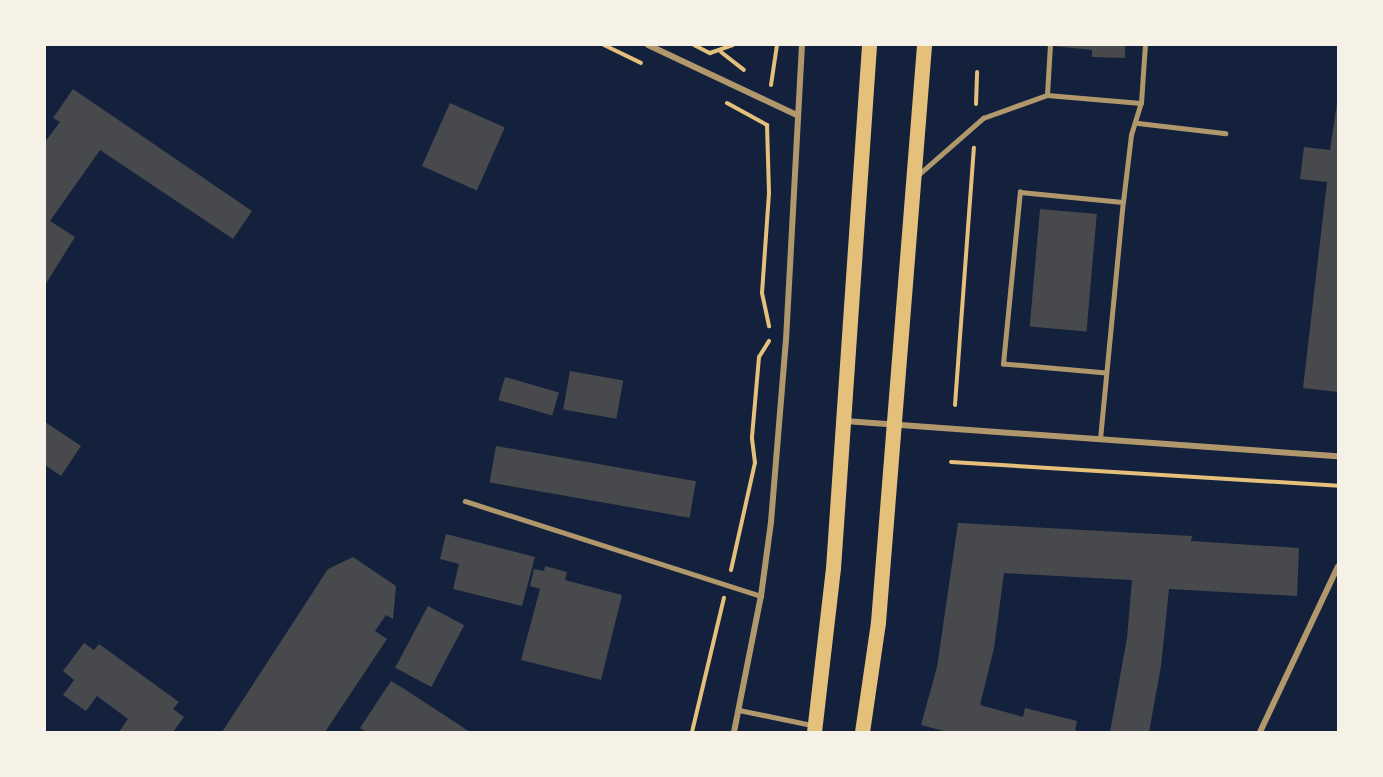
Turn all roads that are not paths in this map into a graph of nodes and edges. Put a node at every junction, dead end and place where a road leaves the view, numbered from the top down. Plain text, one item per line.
1 (648, 45) edge
2 (802, 45) edge
3 (869, 45) edge
4 (924, 45) edge
5 (1050, 45) edge
6 (1145, 45) edge
7 (1047, 95) junction
8 (1140, 103) junction
9 (797, 115) junction
10 (1138, 123) junction
11 (1225, 133) dead end
12 (915, 178) junction
13 (1123, 202) junction
14 (1106, 373) junction
15 (843, 421) junction
16 (896, 425) junction
17 (1100, 439) junction
18 (1338, 456) edge
19 (465, 501) dead end
20 (1338, 566) edge
21 (761, 596) junction
22 (739, 710) junction
23 (814, 729) edge
24 (734, 732) edge
25 (862, 732) edge
26 (1260, 732) edge

1 - 9 street
2 - 9 street
3 - 15 main road
4 - 12 main road
5 - 7 lane
6 - 8 lane
7 - 8 lane
7 - 12 lane
8 - 10 lane
9 - 21 street
10 - 11 lane
10 - 13 lane
12 - 16 main road
13 - 14 lane
13 - 14 lane
14 - 17 lane
15 - 16 street
15 - 23 main road
16 - 17 street
16 - 25 main road
17 - 18 street
19 - 21 lane
20 - 26 street
21 - 22 street
22 - 23 lane
22 - 24 street

